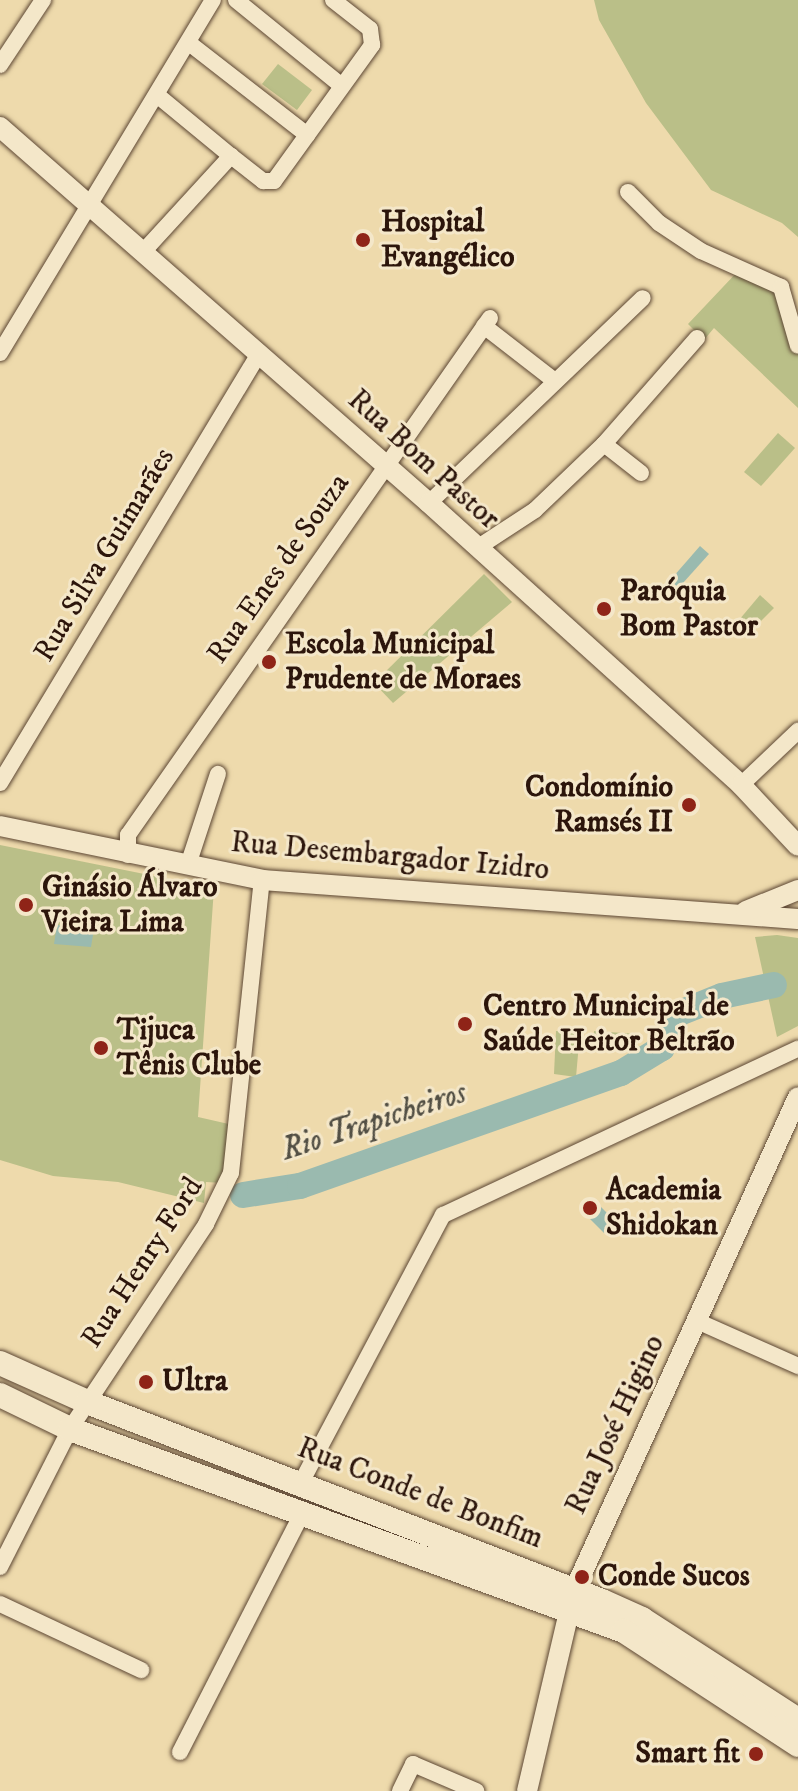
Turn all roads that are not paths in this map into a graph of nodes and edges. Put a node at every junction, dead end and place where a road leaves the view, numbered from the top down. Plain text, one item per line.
1 (43, 0) edge
2 (213, 0) edge
3 (236, 0) edge
4 (333, 0) edge
5 (189, 43) junction
6 (0, 65) edge
7 (342, 86) junction
8 (157, 95) junction
9 (0, 127) edge
10 (307, 135) junction
11 (231, 156) junction
12 (628, 192) dead end
13 (88, 203) junction
14 (142, 253) junction
15 (643, 298) dead end
16 (697, 338) dead end
17 (798, 346) edge
18 (0, 353) edge
19 (258, 356) junction
20 (555, 381) junction
21 (604, 444) junction
22 (386, 465) junction
23 (641, 473) dead end
24 (429, 503) junction
25 (477, 548) junction
26 (798, 731) edge
27 (218, 774) dead end
28 (0, 783) edge
29 (741, 785) junction
30 (0, 826) edge
31 (798, 846) edge
32 (128, 855) junction
33 (188, 865) junction
34 (262, 880) junction
35 (798, 890) edge
36 (731, 916) junction
37 (798, 919) edge
38 (798, 930) edge
39 (798, 1049) edge
40 (798, 1097) edge
41 (697, 1321) junction
42 (0, 1363) edge
43 (798, 1366) edge
44 (0, 1395) edge
45 (87, 1402) junction
46 (70, 1429) junction
47 (302, 1481) junction
48 (302, 1514) junction
49 (0, 1567) edge
50 (571, 1602) junction
51 (0, 1604) edge
52 (141, 1670) dead end
53 (798, 1720) edge
54 (798, 1745) edge
55 (180, 1752) dead end
56 (400, 1791) edge
57 (476, 1791) edge
58 (527, 1791) edge

1 - 6 street
2 - 5 street
3 - 7 street
4 - 7 street
5 - 8 street
5 - 10 street
7 - 10 street
8 - 11 street
8 - 13 street
9 - 13 street, Rua Bom Pastor
10 - 11 street
11 - 14 street
12 - 17 street
13 - 14 street, Rua Bom Pastor
13 - 18 street
14 - 19 street, Rua Bom Pastor
15 - 20 street
16 - 21 street
19 - 22 street, Rua Bom Pastor
19 - 28 street, Rua Silva Guimarães
20 - 22 street, Rua Enes de Souza
20 - 24 street
21 - 23 street
21 - 25 street
22 - 24 street, Rua Bom Pastor
22 - 32 street, Rua Enes de Souza
24 - 25 street, Rua Bom Pastor
25 - 29 street, Rua Bom Pastor
26 - 29 street
27 - 33 street
29 - 31 street, Rua Bom Pastor
30 - 32 street, Rua Desembargador Izidro
32 - 33 street, Rua Desembargador Izidro
33 - 34 street, Rua Desembargador Izidro
34 - 36 street, Rua Desembargador Izidro
34 - 45 street, Rua Henry Ford
35 - 36 street
36 - 37 street, Rua Desembargador Izidro
36 - 38 street, Rua Desembargador Izidro
39 - 47 street
40 - 41 street, Rua José Higino
41 - 43 street
41 - 50 street, Rua José Higino
42 - 45 main road, Rua Conde de Bonfim
44 - 46 main road, Rua Conde de Bonfim
45 - 46 street, Rua Henry Ford
45 - 47 main road, Rua Conde de Bonfim
46 - 48 main road, Rua Conde de Bonfim
46 - 49 street, Rua Henry Ford
47 - 50 main road, Rua Conde de Bonfim
48 - 50 main road, Rua Conde de Bonfim
48 - 55 street
50 - 53 main road, Rua Conde de Bonfim
50 - 54 main road, Rua Conde de Bonfim
50 - 58 street, Rua José Higino
51 - 52 street
56 - 57 street

